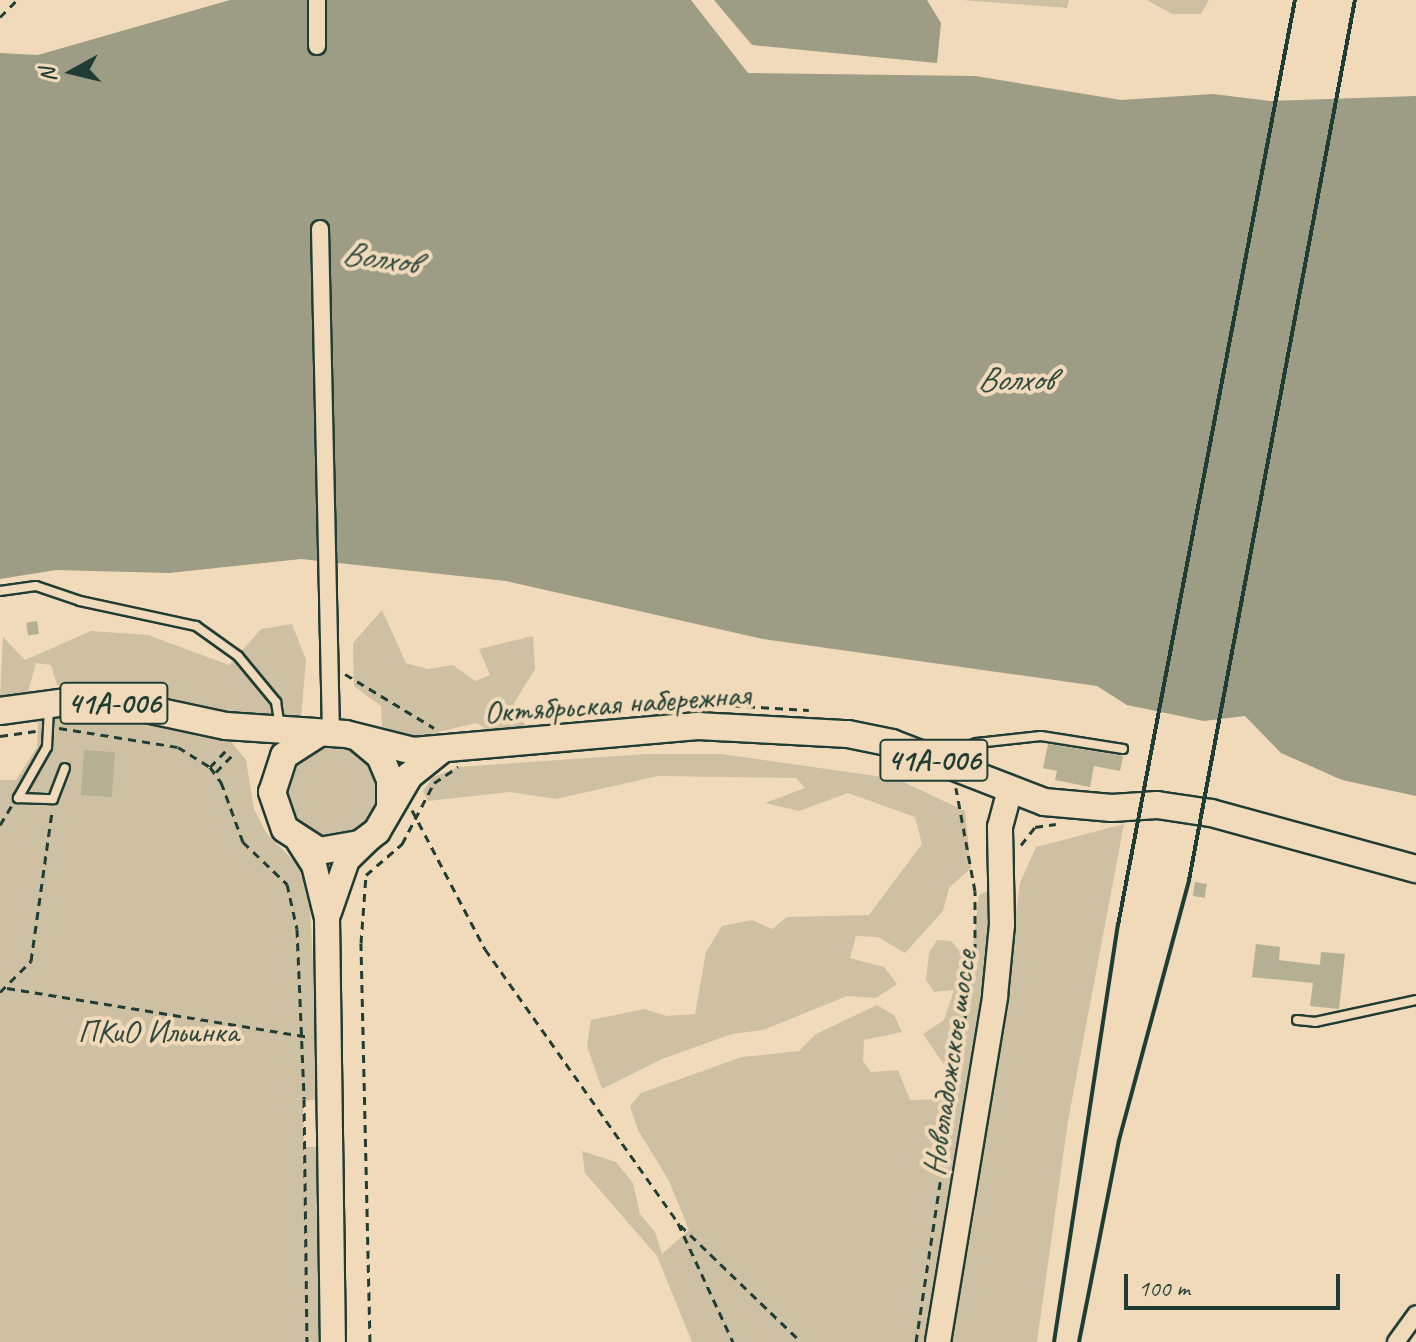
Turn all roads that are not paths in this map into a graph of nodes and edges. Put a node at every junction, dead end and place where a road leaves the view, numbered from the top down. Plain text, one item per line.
1 (317, 0) edge
2 (317, 46) dead end
3 (320, 229) dead end
4 (0, 591) edge
5 (0, 711) edge
6 (48, 717) junction
7 (281, 731) junction
8 (323, 733) junction
9 (234, 737) junction
10 (361, 740) junction
11 (1123, 749) dead end
12 (447, 750) junction
13 (936, 761) junction
14 (65, 768) dead end
15 (275, 772) junction
16 (1009, 793) junction
17 (394, 798) junction
18 (377, 831) junction
19 (299, 842) junction
20 (1416, 869) edge
21 (327, 918) junction
22 (1416, 1000) edge
23 (1297, 1020) dead end
24 (1416, 1314) edge
25 (333, 1342) edge
26 (938, 1342) edge
27 (1396, 1342) edge

1 - 2 street
3 - 8 street
4 - 7 lane
5 - 6 main road, Октябрьская набережная / 41А-006
6 - 9 main road, Октябрьская набережная / 41А-006
6 - 14 lane
7 - 8 main road, Октябрьская набережная / 41А-006
7 - 9 main road, Октябрьская набережная / 41А-006
8 - 10 main road, Октябрьская набережная / 41А-006
8 - 15 main road
9 - 15 main road
10 - 12 main road, Октябрьская набережная / 41А-006
10 - 17 main road
11 - 13 lane
12 - 13 main road, Октябрьская набережная / 41А-006
12 - 17 main road
13 - 16 main road, Октябрьская набережная / 41А-006
15 - 19 main road
16 - 20 main road, Октябрьская набережная / 41А-006
16 - 26 main road, Новоладожское шоссе
17 - 18 main road
18 - 19 main road
18 - 21 main road
19 - 21 main road
21 - 25 main road
22 - 23 lane
24 - 27 street

